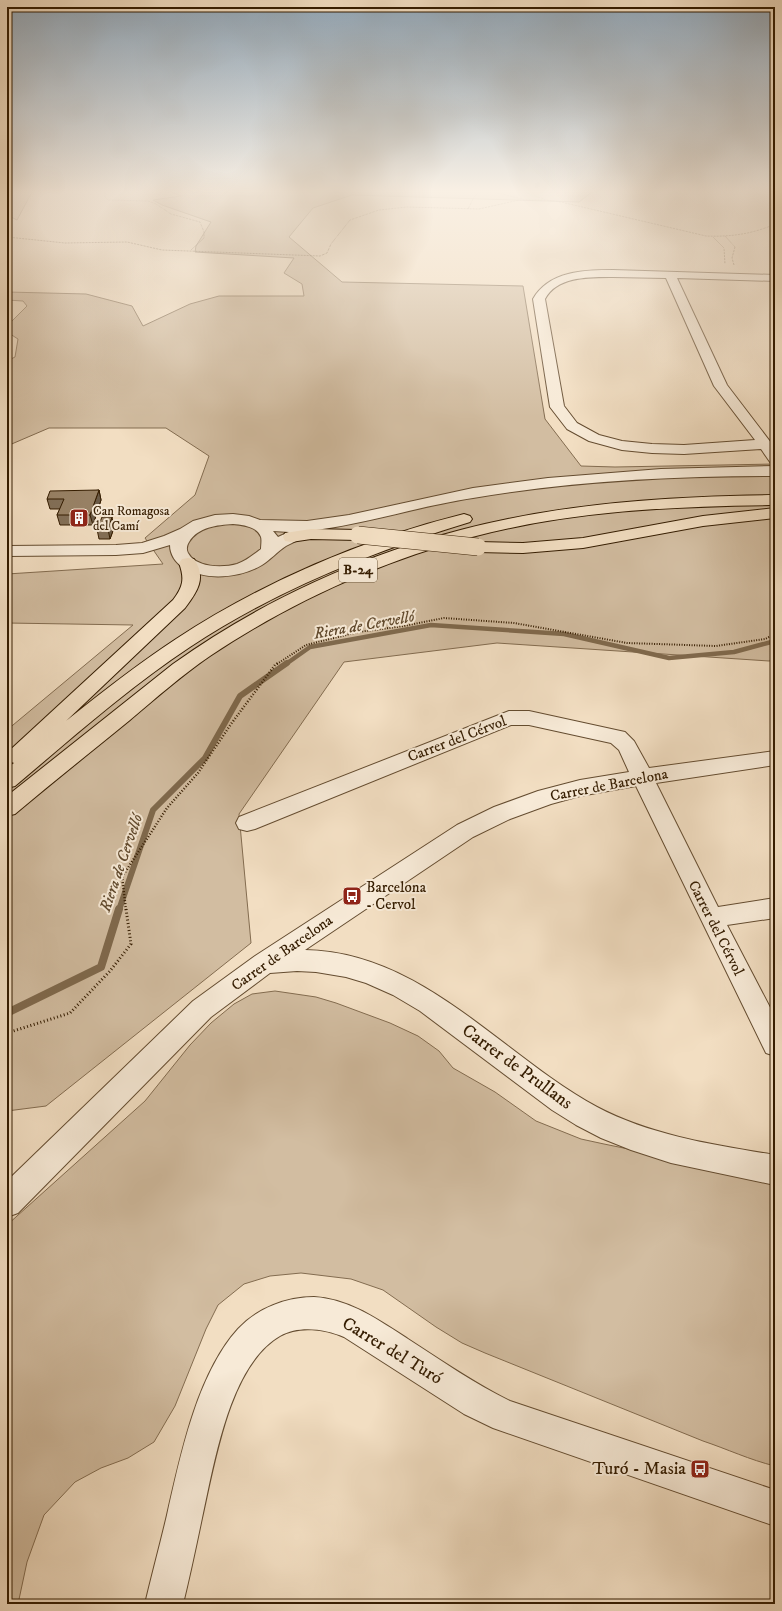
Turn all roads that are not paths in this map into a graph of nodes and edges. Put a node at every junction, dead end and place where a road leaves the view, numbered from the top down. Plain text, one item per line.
1 (670, 275) junction
2 (775, 278) edge
3 (765, 444) junction
4 (775, 459) edge
5 (775, 471) edge
6 (775, 488) edge
7 (775, 500) edge
8 (775, 513) edge
9 (327, 523) junction
10 (259, 525) junction
11 (186, 533) junction
12 (291, 537) junction
13 (116, 550) junction
14 (269, 550) junction
15 (7, 551) edge
16 (186, 561) junction
17 (775, 758) edge
18 (7, 764) edge
19 (642, 777) junction
20 (7, 780) edge
21 (7, 808) edge
22 (246, 822) dead end
23 (775, 908) edge
24 (711, 918) junction
25 (264, 964) junction
26 (775, 1044) edge
27 (775, 1170) edge
28 (7, 1202) edge
29 (775, 1508) edge
30 (164, 1604) edge

1 - 2 street
1 - 3 street
1 - 3 street
3 - 4 street
5 - 9 street
6 - 20 highway, B-24
7 - 21 highway, B-24
8 - 12 highway, bridge
9 - 10 street
9 - 12 street
10 - 11 street
10 - 14 street
11 - 13 street
11 - 16 street
12 - 14 street
13 - 15 street
13 - 16 street
14 - 16 street
16 - 18 highway
17 - 19 street, Carrer de Barcelona
19 - 22 street, Carrer del Cérvol
19 - 24 street, Carrer del Cérvol
19 - 25 street, Carrer de Barcelona
23 - 24 street
24 - 26 street, Carrer del Cérvol
25 - 27 street, Carrer de Prullans
25 - 28 street, Carrer de Barcelona
29 - 30 street, Carrer del Turó

